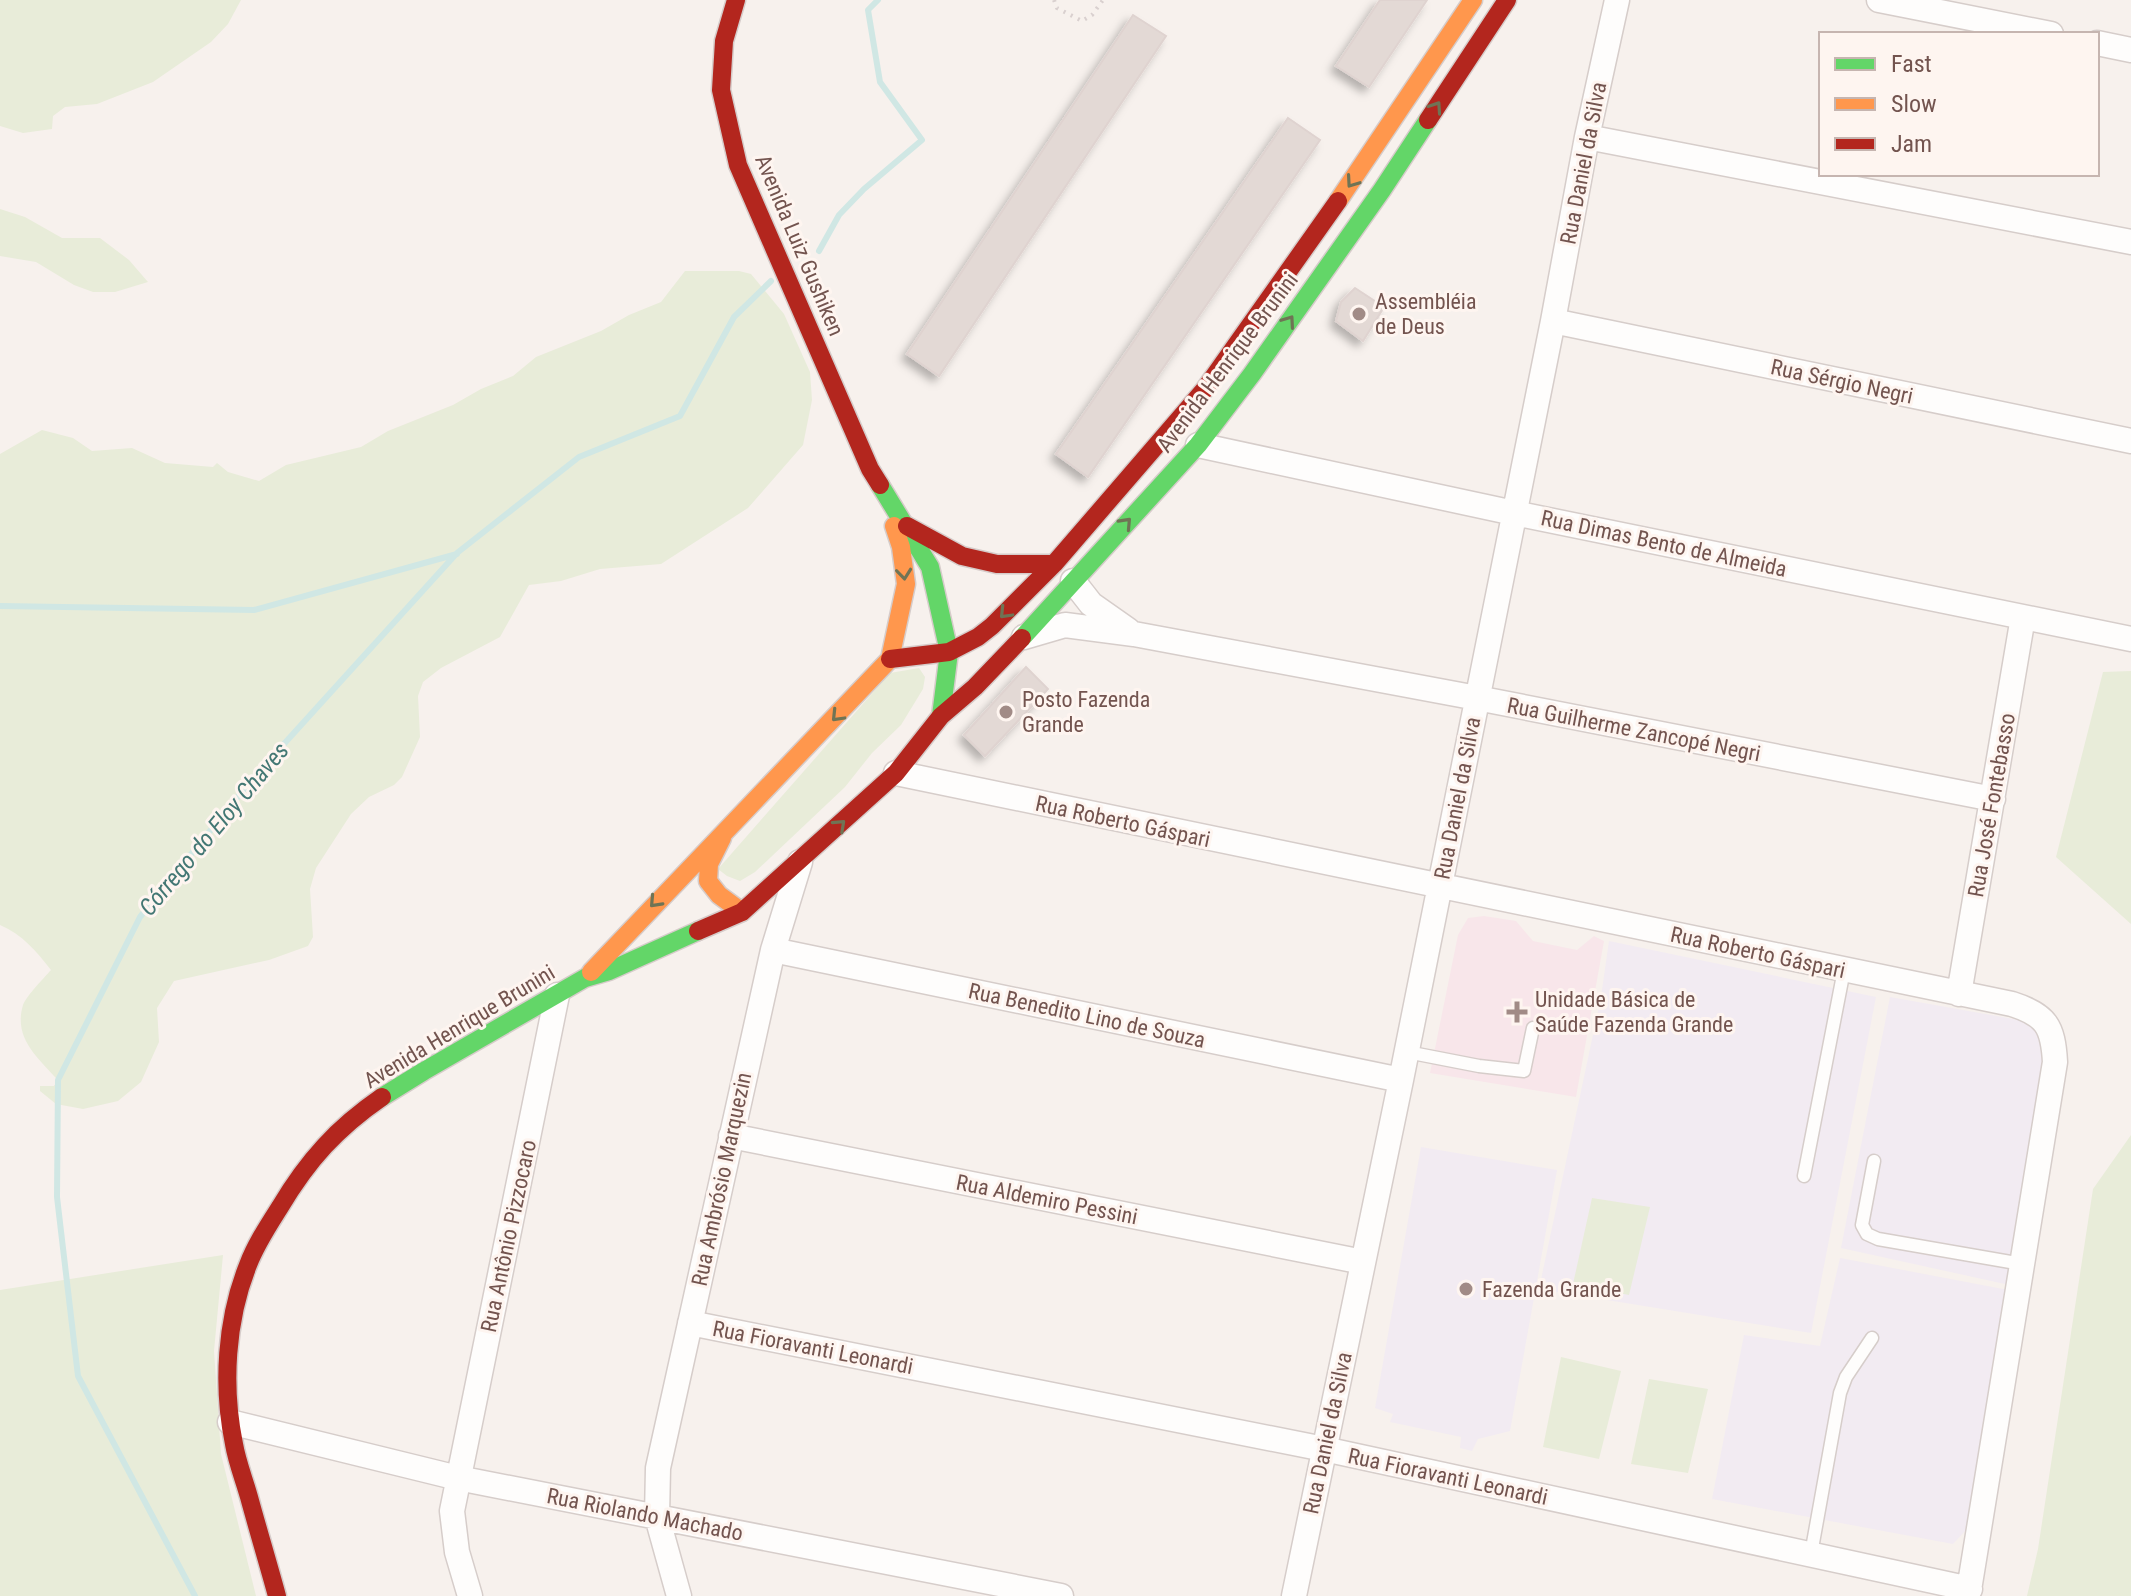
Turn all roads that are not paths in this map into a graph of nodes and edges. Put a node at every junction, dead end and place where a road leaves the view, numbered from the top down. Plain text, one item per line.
1 (736, 0) edge
2 (1473, 0) edge
3 (1507, 0) edge
4 (1617, 0) edge
5 (1879, 0) edge
6 (2041, 32) edge
7 (2099, 43) edge
8 (2131, 50) edge
9 (1587, 137) junction
10 (2131, 242) edge
11 (1553, 321) junction
12 (2131, 441) edge
13 (1198, 445) junction
14 (887, 498) junction
15 (1514, 513) junction
16 (903, 523) junction
17 (1054, 564) junction
18 (1073, 581) junction
19 (2023, 617) junction
20 (1134, 634) junction
21 (1022, 638) junction
22 (2131, 639) edge
23 (949, 652) junction
24 (890, 659) junction
25 (1477, 698) junction
26 (941, 716) junction
27 (896, 773) junction
28 (1993, 799) junction
29 (727, 827) junction
30 (800, 861) junction
31 (1440, 887) junction
32 (742, 912) junction
33 (773, 950) junction
34 (1844, 970) junction
35 (585, 978) junction
36 (1959, 994) junction
37 (557, 995) junction
38 (1533, 1028) dead end
39 (1407, 1052) junction
40 (1401, 1080) junction
41 (731, 1136) junction
42 (1874, 1161) dead end
43 (1804, 1176) dead end
44 (1363, 1262) junction
45 (2022, 1264) junction
46 (690, 1323) junction
47 (1872, 1338) dead end
48 (230, 1422) junction
49 (1324, 1449) junction
50 (458, 1478) junction
51 (657, 1517) junction
52 (1811, 1554) junction
53 (1969, 1592) edge
54 (277, 1596) edge
55 (470, 1596) edge
56 (679, 1596) edge
57 (1061, 1596) edge
58 (1294, 1596) edge

1 - 14 main road, Avenida Luiz Gushiken
2 -> 17 main road, Avenida Henrique Brunini
13 -> 3 main road, Avenida Henrique Brunini
4 - 9 street, Rua Daniel da Silva
5 - 6 street
7 - 8 street
9 - 10 street
9 - 11 street, Rua Daniel da Silva
11 - 12 street, Rua Sérgio Negri
11 - 15 street, Rua Daniel da Silva
13 - 15 street, Rua Dimas Bento de Almeida
18 -> 13 main road, Avenida Henrique Brunini
14 - 16 main road, Avenida Luiz Gushiken
14 -> 24 main road, Avenida Luiz Gushiken
15 - 19 street, Rua Dimas Bento de Almeida
15 - 25 street, Rua Daniel da Silva
16 - 17 main road
16 - 23 main road, Avenida Luiz Gushiken
17 -> 23 main road, Avenida Henrique Brunini
18 - 20 street, Rua Guilherme Zancopé Negri
18 - 21 main road, Avenida Henrique Brunini
19 - 22 street, Rua Dimas Bento de Almeida
19 - 28 street, Rua José Fontebasso
20 - 21 street, Rua Guilherme Zancopé Negri
20 - 25 street, Rua Guilherme Zancopé Negri
21 - 26 main road, Avenida Henrique Brunini
23 - 24 main road
23 - 26 main road
24 -> 29 main road, Avenida Henrique Brunini
25 - 28 street, Rua Guilherme Zancopé Negri
25 - 31 street, Rua Daniel da Silva
26 - 27 main road, Avenida Henrique Brunini
30 -> 27 main road, Avenida Henrique Brunini
27 - 31 street, Rua Roberto Gáspari
28 - 36 street, Rua José Fontebasso
29 - 32 main road
29 -> 35 main road, Avenida Henrique Brunini
30 - 32 main road, Avenida Henrique Brunini
30 - 33 street, Rua Ambrósio Marquezin
31 - 34 street, Rua Roberto Gáspari
31 - 39 street, Rua Daniel da Silva
32 - 33 street
32 - 35 main road, Avenida Henrique Brunini
33 - 40 street, Rua Benedito Lino de Souza
33 - 41 street, Rua Ambrósio Marquezin
34 - 36 street, Rua Roberto Gáspari
34 - 43 lane
35 - 37 main road, Avenida Henrique Brunini
36 - 45 street, Rua Roberto Gáspari
37 - 48 main road, Avenida Henrique Brunini
37 - 50 street, Rua Antônio Pizzocaro
38 - 39 lane
39 - 40 street, Rua Daniel da Silva
40 - 44 street, Rua Daniel da Silva
41 - 44 street, Rua Aldemiro Pessini
41 - 46 street, Rua Ambrósio Marquezin
42 - 45 lane
44 - 49 street, Rua Daniel da Silva
45 - 53 street, Rua Roberto Gáspari
46 - 49 street, Rua Fioravanti Leonardi
46 - 51 street, Rua Ambrósio Marquezin
47 - 52 lane
48 - 50 street, Rua Riolando Machado
48 - 54 main road, Avenida Henrique Brunini
49 - 52 street, Rua Fioravanti Leonardi
49 - 58 street, Rua Daniel da Silva
50 - 51 street, Rua Riolando Machado
50 - 55 street, Rua Antônio Pizzocaro
51 - 56 street, Rua Ambrósio Marquezin
51 - 57 street, Rua Riolando Machado
52 - 53 street, Rua Fioravanti Leonardi

